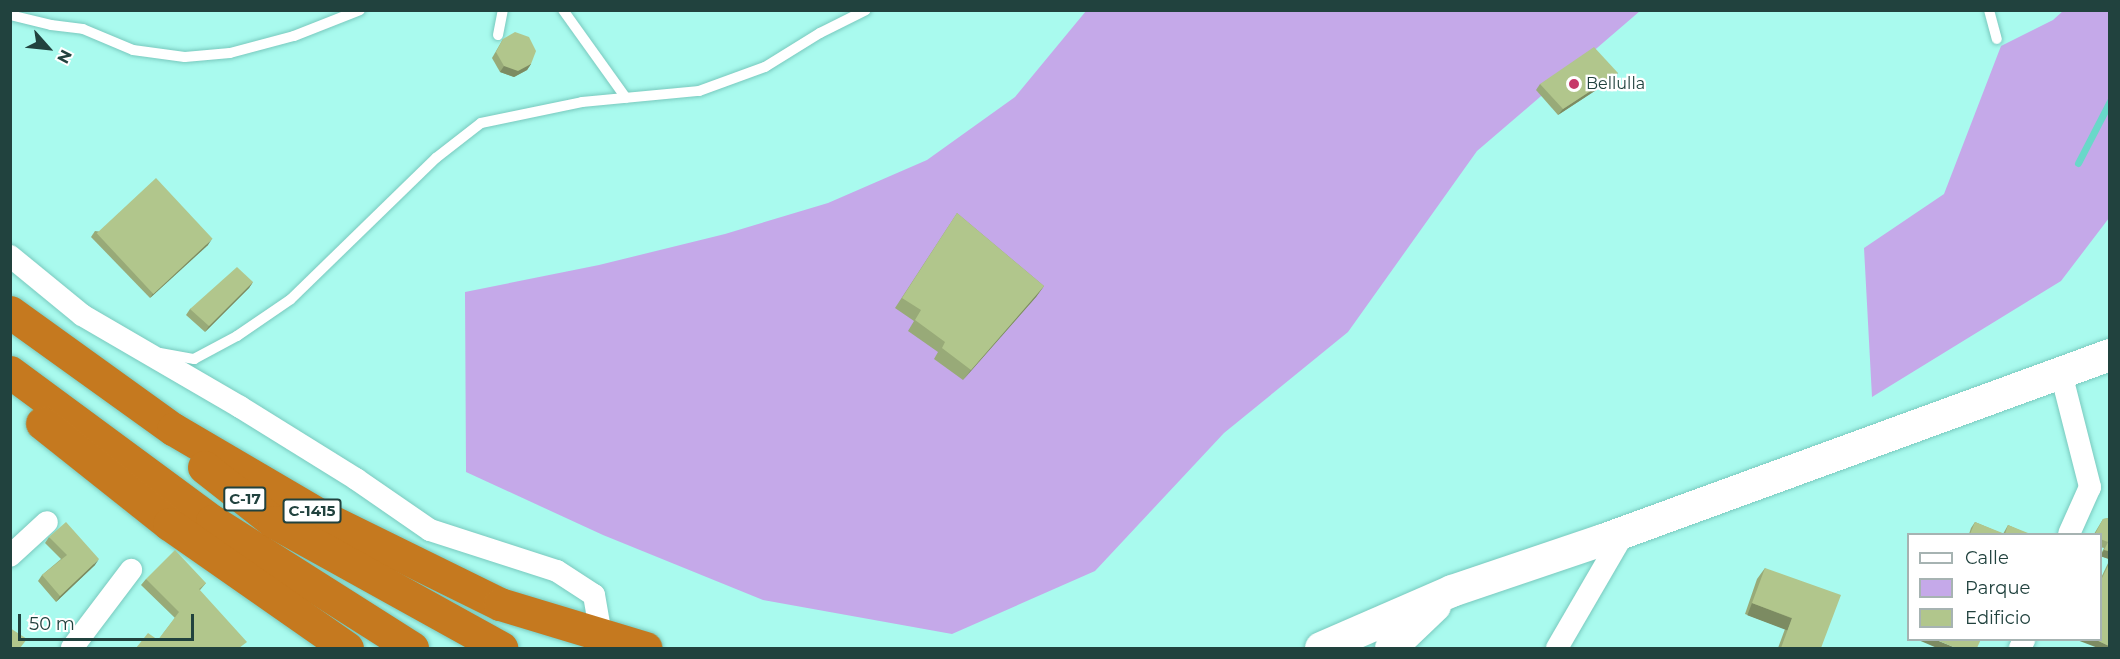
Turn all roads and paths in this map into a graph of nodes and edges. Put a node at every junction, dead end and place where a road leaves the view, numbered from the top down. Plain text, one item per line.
1 (360, 10) edge
2 (503, 10) edge
3 (563, 10) edge
4 (866, 10) edge
5 (1989, 10) edge
6 (10, 15) edge
7 (498, 35) dead end
8 (1997, 39) dead end
9 (626, 98) junction
10 (10, 256) edge
11 (10, 314) edge
12 (145, 351) junction
13 (2109, 355) edge
14 (10, 372) edge
15 (2061, 373) junction
16 (10, 397) edge
17 (2100, 487) edge
18 (47, 522) dead end
19 (1625, 531) junction
20 (2070, 533) edge
21 (10, 556) edge
22 (131, 570) dead end
23 (1452, 591) junction
24 (601, 635) junction
25 (72, 648) edge
26 (347, 648) edge
27 (412, 648) edge
28 (501, 648) edge
29 (646, 648) edge
30 (1321, 648) edge
31 (1390, 648) edge
32 (1557, 648) edge

1 - 6 lane
2 - 7 lane
3 - 9 lane
4 - 9 lane
5 - 8 lane
9 - 12 lane
10 - 12 street
11 - 24 highway, C-1415
11 - 28 highway, C-17
12 - 24 street
13 - 15 main road
14 - 27 highway, C-17
15 - 17 street
15 - 19 main road
16 - 26 highway
17 - 20 street
18 - 21 street
19 - 23 main road
19 - 32 street
22 - 25 street
23 - 30 main road
23 - 31 main road
24 - 29 highway, C-1415

